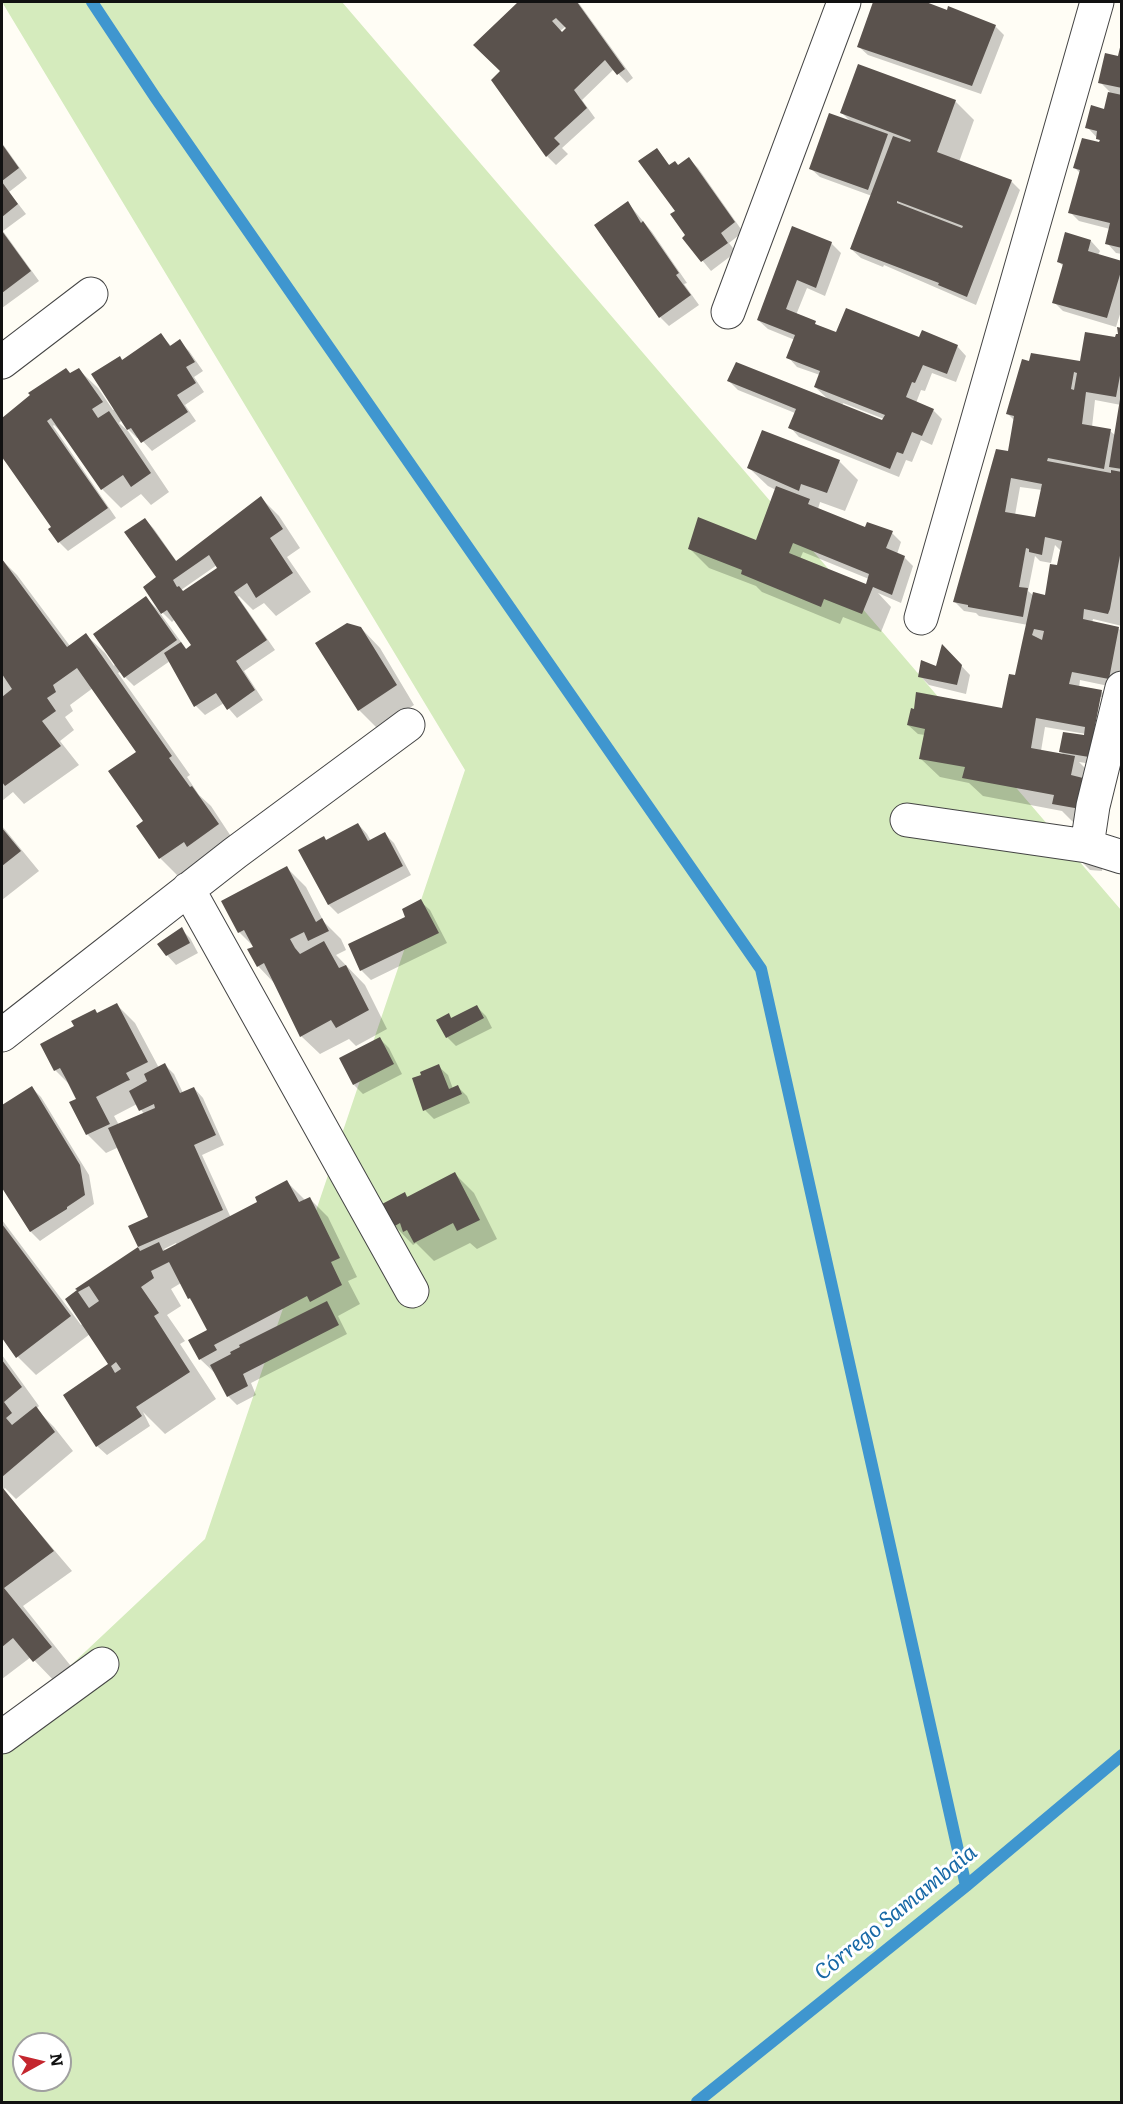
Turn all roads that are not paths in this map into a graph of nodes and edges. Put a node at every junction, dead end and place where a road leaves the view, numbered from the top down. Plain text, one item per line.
1 (844, 2) edge
2 (1096, 2) edge
3 (91, 294) dead end
4 (728, 312) dead end
5 (2, 362) edge
6 (921, 618) dead end
7 (1122, 688) edge
8 (408, 725) dead end
9 (907, 820) dead end
10 (1087, 846) junction
11 (1122, 857) edge
12 (188, 889) junction
13 (2, 1035) edge
14 (412, 1291) dead end
15 (102, 1664) dead end
16 (2, 1737) edge

1 - 4 street
2 - 6 street
3 - 5 street
7 - 10 street
8 - 12 street
9 - 10 street
10 - 11 street
12 - 13 street
12 - 14 street
15 - 16 street

